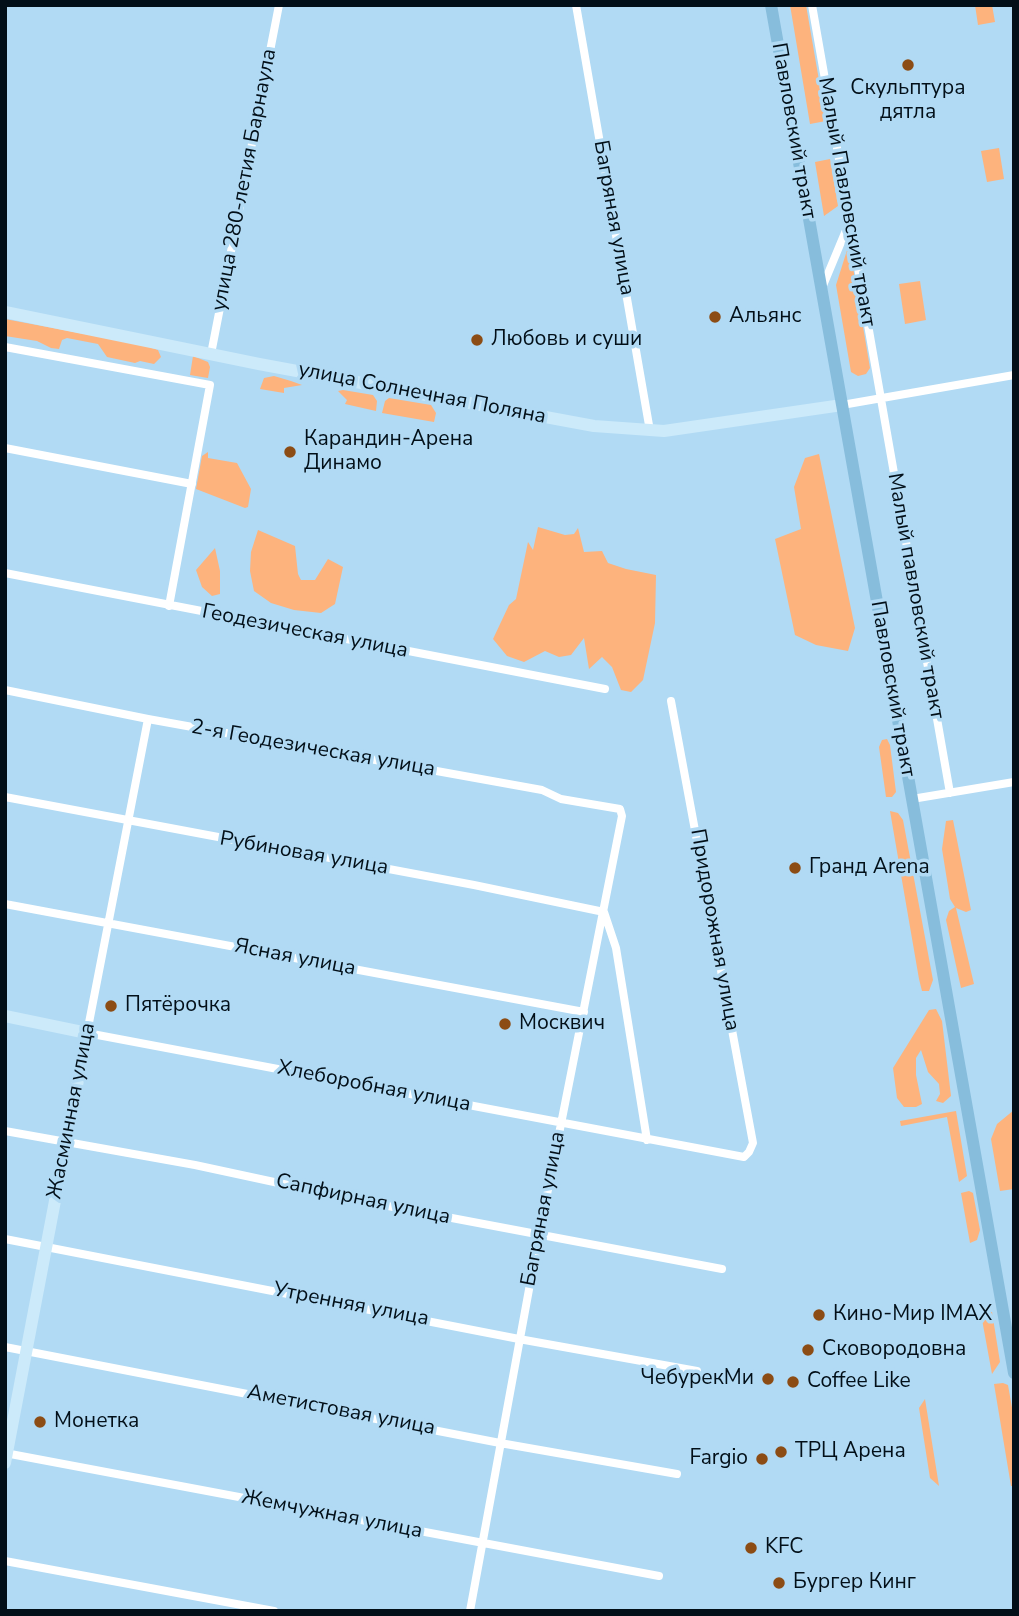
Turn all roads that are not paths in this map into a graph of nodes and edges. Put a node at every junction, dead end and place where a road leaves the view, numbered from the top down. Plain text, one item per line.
1 (279, 5) edge
2 (576, 5) edge
3 (771, 5) edge
4 (812, 5) edge
5 (849, 223) junction
6 (822, 289) junction
7 (5, 312) edge
8 (5, 347) edge
9 (211, 354) junction
10 (1014, 376) edge
11 (880, 399) junction
12 (842, 405) junction
13 (650, 431) junction
14 (5, 448) edge
15 (192, 484) junction
16 (5, 573) edge
17 (169, 606) junction
18 (605, 689) dead end
19 (5, 690) edge
20 (671, 701) dead end
21 (148, 719) junction
22 (1014, 782) edge
23 (950, 793) junction
24 (5, 797) edge
25 (912, 799) junction
26 (620, 809) joint
27 (127, 821) junction
28 (5, 904) edge
29 (604, 912) junction
30 (107, 923) junction
31 (584, 1012) junction
32 (5, 1016) edge
33 (87, 1033) junction
34 (562, 1122) junction
35 (5, 1131) edge
36 (647, 1140) junction
37 (66, 1142) junction
38 (744, 1157) joint
39 (538, 1236) junction
40 (5, 1238) edge
41 (47, 1246) junction
42 (722, 1269) dead end
43 (519, 1339) junction
44 (5, 1347) edge
45 (26, 1351) junction
46 (697, 1371) dead end
47 (1014, 1373) edge
48 (500, 1443) junction
49 (6, 1456) edge
50 (677, 1474) dead end
51 (483, 1544) junction
52 (5, 1561) edge
53 (659, 1576) dead end
54 (274, 1611) edge
55 (470, 1611) edge

1 - 9 street, улица 280-летия Барнаула
2 - 13 street, Багряная улица
3 - 6 main road, Павловский тракт
4 - 5 street, Малый Павловский тракт
5 - 6 street
5 - 11 street, Малый Павловский тракт
6 - 12 main road, Павловский тракт
7 - 9 street, улица Солнечная Поляна
8 - 15 street
9 - 13 street, улица Солнечная Поляна
10 - 11 street
11 - 12 street
11 - 23 street, Малый павловский тракт
12 - 13 street, улица Солнечная Поляна
12 - 25 main road, Павловский тракт
14 - 15 street
15 - 17 street
16 - 17 street, Геодезическая улица
17 - 18 street, Геодезическая улица
19 - 21 street, 2-я Геодезическая улица
20 - 38 street, Придорожная улица
21 - 26 street, 2-я Геодезическая улица
21 - 27 street, Жасминная улица
22 - 23 street
23 - 25 street
24 - 27 street, Рубиновая улица
25 - 47 main road, Павловский тракт
26 - 29 street, Багряная улица
27 - 29 street, Рубиновая улица
27 - 30 street, Жасминная улица
28 - 30 street, Ясная улица
29 - 31 street, Багряная улица
29 - 36 street
30 - 31 street, Ясная улица
30 - 33 street, Жасминная улица
31 - 34 street, Багряная улица
32 - 33 street, Хлеборобная улица
33 - 34 street, Хлеборобная улица
33 - 37 street, Жасминная улица
34 - 36 street, Хлеборобная улица
34 - 39 street, Багряная улица
35 - 37 street, Сапфирная улица
36 - 38 street, Хлеборобная улица
37 - 39 street, Сапфирная улица
37 - 41 street, Жасминная улица
39 - 42 street, Сапфирная улица
39 - 43 street, Багряная улица
40 - 41 street, Утренняя улица
41 - 43 street, Утренняя улица
41 - 45 street, Жасминная улица
43 - 46 street, Утренняя улица
43 - 48 street, Багряная улица
44 - 45 street, Аметистовая улица
45 - 48 street, Аметистовая улица
45 - 49 street, Жасминная улица
48 - 50 street, Аметистовая улица
48 - 51 street, Багряная улица
49 - 51 street, Жемчужная улица
51 - 53 street, Жемчужная улица
51 - 55 street, Багряная улица
52 - 54 street

